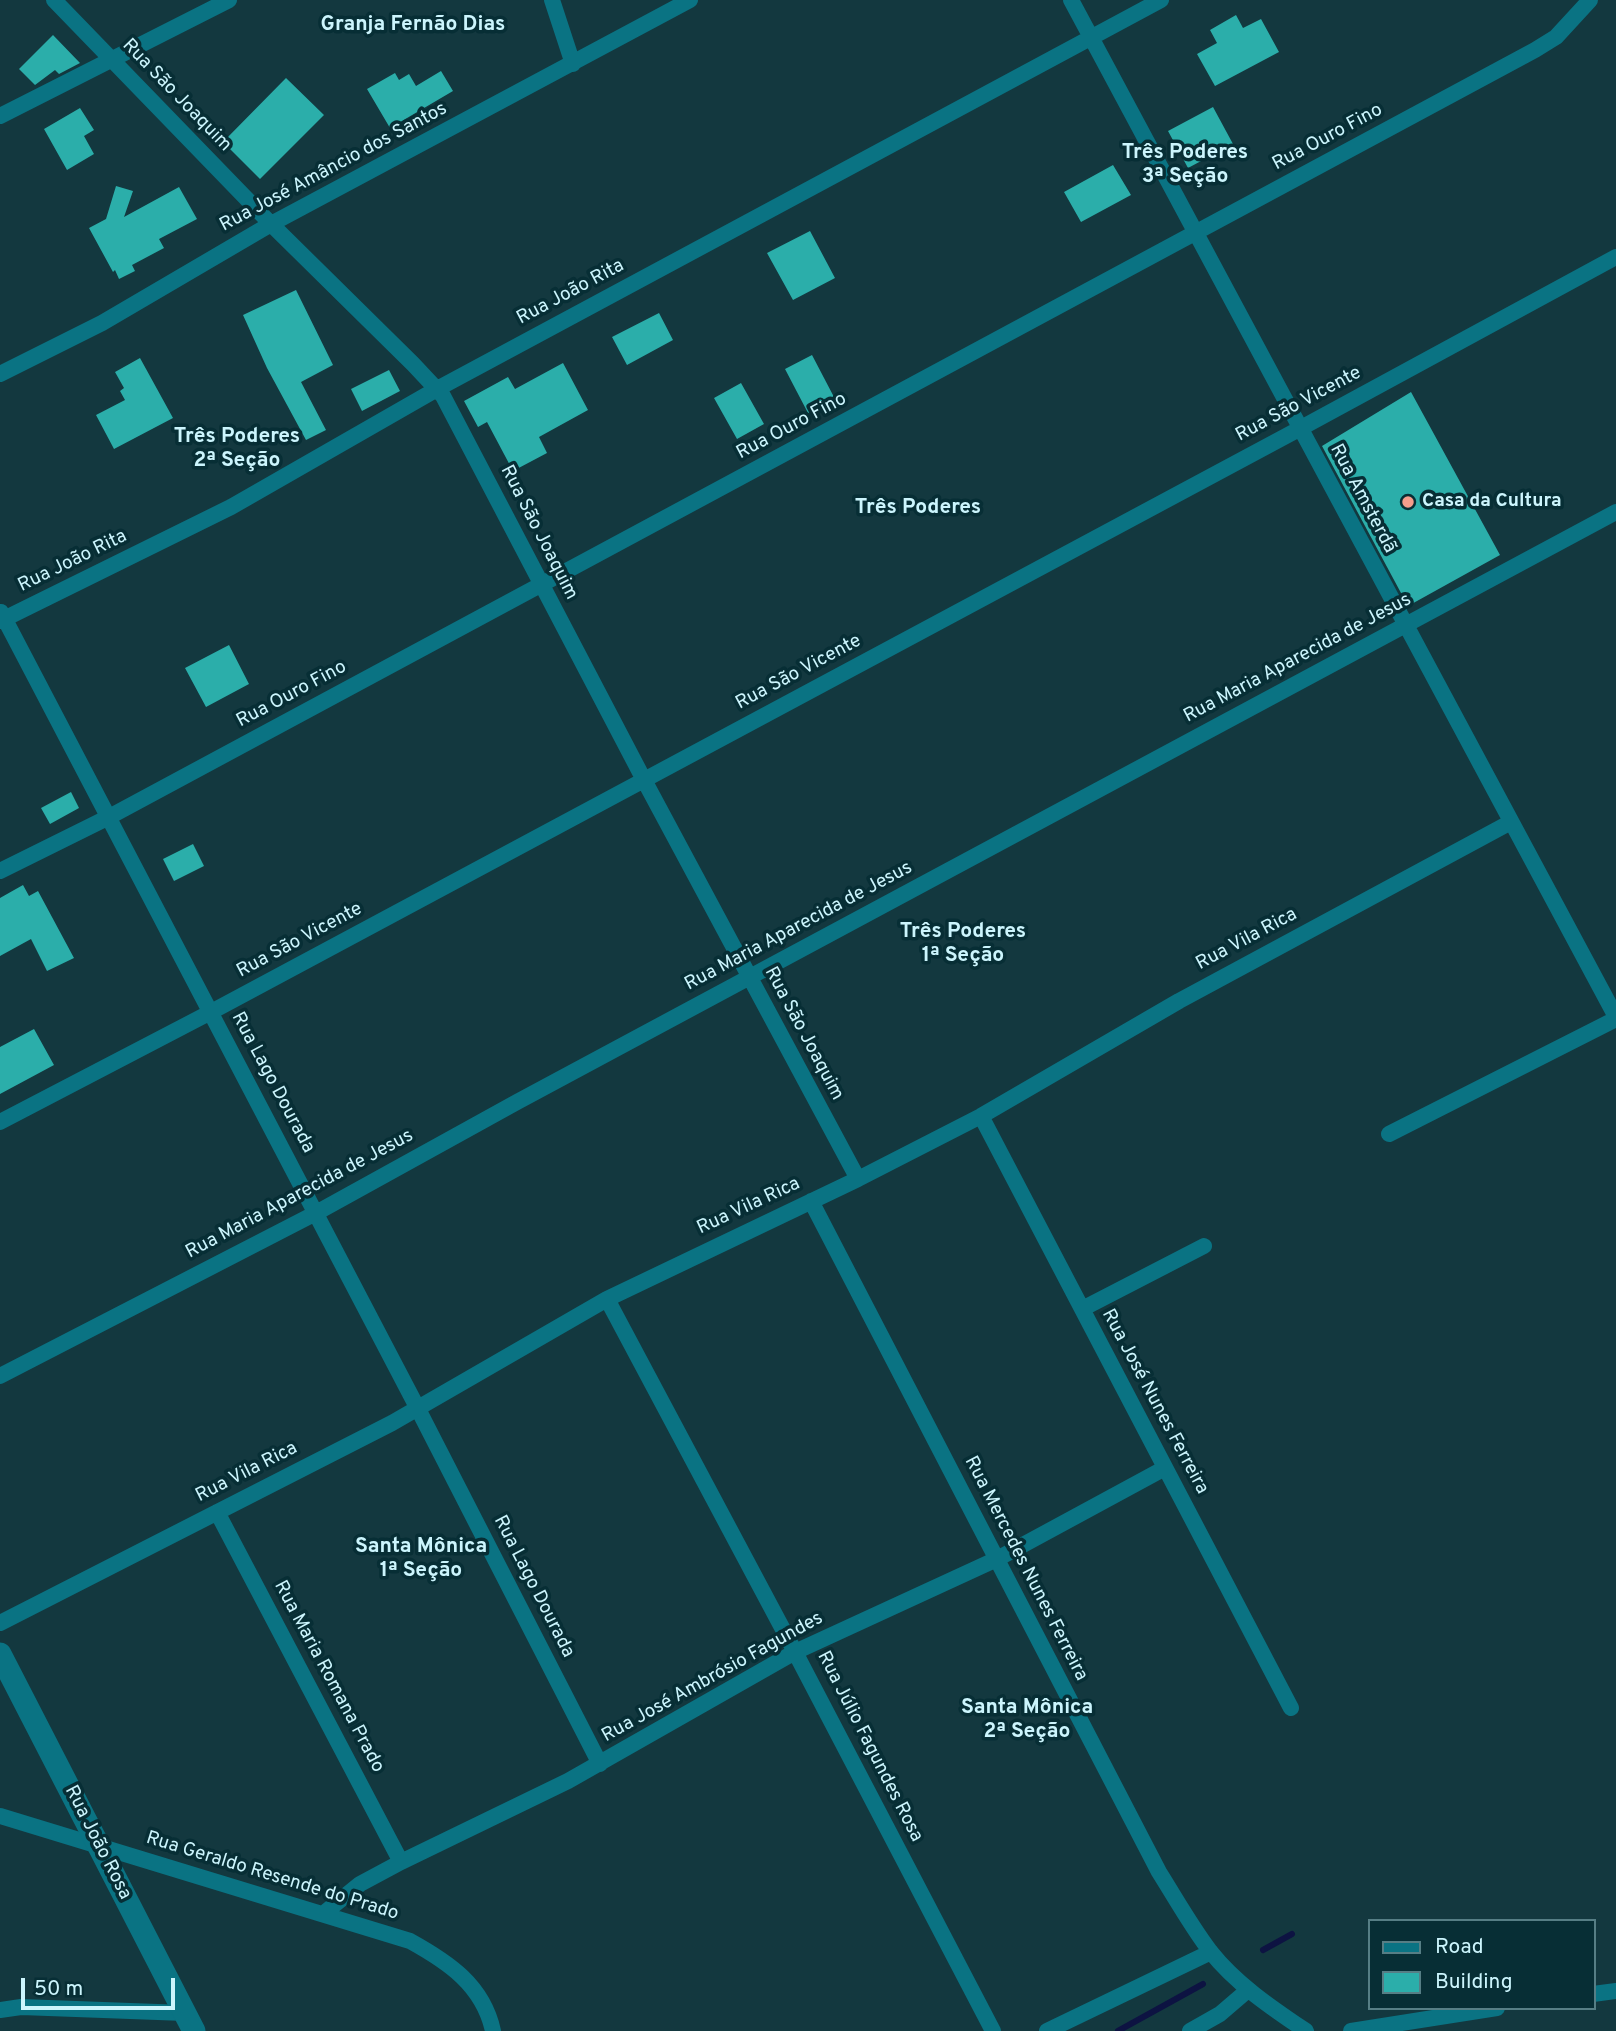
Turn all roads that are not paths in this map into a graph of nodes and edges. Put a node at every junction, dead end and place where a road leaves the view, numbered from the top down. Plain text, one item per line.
1 (54, 0) edge
2 (229, 0) edge
3 (552, 0) edge
4 (690, 0) edge
5 (1071, 0) edge
6 (1161, 0) edge
7 (1590, 0) edge
8 (663, 7) edge
9 (1091, 38) junction
10 (110, 59) junction
11 (573, 64) junction
12 (0, 116) edge
13 (271, 224) junction
14 (1196, 233) junction
15 (1616, 257) edge
16 (0, 374) edge
17 (437, 389) junction
18 (1301, 428) junction
19 (1616, 512) edge
20 (541, 585) junction
21 (2, 617) edge
22 (1406, 625) junction
23 (644, 780) junction
24 (108, 817) junction
25 (1511, 822) junction
26 (0, 871) edge
27 (749, 978) junction
28 (211, 1012) junction
29 (1616, 1018) edge
30 (981, 1116) junction
31 (0, 1122) edge
32 (1389, 1135) dead end
33 (858, 1179) junction
34 (811, 1201) junction
35 (316, 1213) junction
36 (1204, 1246) dead end
37 (607, 1299) junction
38 (1082, 1309) junction
39 (0, 1376) edge
40 (418, 1409) junction
41 (1165, 1468) junction
42 (218, 1512) junction
43 (997, 1559) junction
44 (0, 1623) edge
45 (795, 1652) junction
46 (0, 1654) edge
47 (1291, 1708) dead end
48 (600, 1764) junction
49 (0, 1816) edge
50 (97, 1846) junction
51 (401, 1862) junction
52 (323, 1914) junction
53 (1211, 1952) junction
54 (1244, 1985) junction
55 (1616, 1991) edge
56 (1595, 1994) edge
57 (0, 2010) edge
58 (1484, 2010) edge
59 (190, 2022) edge
60 (494, 2031) edge
61 (993, 2031) edge
62 (1047, 2031) edge
63 (1190, 2031) edge
64 (1306, 2031) edge
65 (1351, 2031) edge

1 - 10 street, Rua São Joaquim
2 - 10 street
3 - 11 street
4 - 8 street, Rua José Amâncio dos Santos
5 - 9 street, Rua Amsterdã
6 - 9 street, Rua João Rita
7 - 14 street, Rua Ouro Fino
8 - 11 street, Rua José Amâncio dos Santos
9 - 14 street, Rua Amsterdã
9 - 17 street, Rua João Rita
10 - 12 street
10 - 13 street, Rua São Joaquim
11 - 13 street, Rua José Amâncio dos Santos
13 - 16 street, Rua José Amâncio dos Santos
13 - 17 street, Rua São Joaquim
14 - 18 street, Rua Amsterdã
14 - 20 street, Rua Ouro Fino
15 - 18 street, Rua São Vicente
17 - 20 street, Rua São Joaquim
17 - 21 street, Rua João Rita
18 - 22 street, Rua Amsterdã
18 - 23 street, Rua São Vicente
19 - 22 street, Rua Maria Aparecida de Jesus
20 - 23 street, Rua São Joaquim
20 - 24 street, Rua Ouro Fino
21 - 24 street, Rua Lago Dourada
22 - 25 street, Rua Amsterdã
22 - 27 street, Rua Maria Aparecida de Jesus
23 - 27 street, Rua São Joaquim
23 - 28 street, Rua São Vicente
24 - 26 street, Rua Ouro Fino
24 - 28 street, Rua Lago Dourada
25 - 29 street, Rua Amsterdã
25 - 30 street, Rua Vila Rica
27 - 33 street, Rua São Joaquim
27 - 35 street, Rua Maria Aparecida de Jesus
28 - 31 street, Rua São Vicente
28 - 35 street, Rua Lago Dourada
29 - 32 street
30 - 33 street, Rua Vila Rica
30 - 38 street, Rua José Nunes Ferreira
33 - 34 street, Rua Vila Rica
34 - 37 street, Rua Vila Rica
34 - 43 street, Rua Mercedes Nunes Ferreira
35 - 39 street, Rua Maria Aparecida de Jesus
35 - 40 street, Rua Lago Dourada
36 - 38 street
37 - 40 street, Rua Vila Rica
37 - 45 street, Rua Júlio Fagundes Rosa
38 - 41 street, Rua José Nunes Ferreira
40 - 42 street, Rua Vila Rica
40 - 48 street, Rua Lago Dourada
41 - 43 street, Rua José Ambrósio Fagundes
41 - 47 street, Rua José Nunes Ferreira
42 - 44 street, Rua Vila Rica
42 - 51 street, Rua Maria Romana Prado
43 - 45 street, Rua José Ambrósio Fagundes
43 - 53 street, Rua Mercedes Nunes Ferreira
45 - 48 street, Rua José Ambrósio Fagundes
45 - 61 street, Rua Júlio Fagundes Rosa
46 - 50 main road, Rua João Rosa
48 - 51 street, Rua José Ambrósio Fagundes
49 - 50 street, Rua Geraldo Resende do Prado
50 - 52 street, Rua Geraldo Resende do Prado
50 - 59 main road, Rua João Rosa
51 - 52 street, Rua José Ambrósio Fagundes
52 - 60 street, Rua Geraldo Resende do Prado
53 - 54 street, Rua Mercedes Nunes Ferreira
53 - 62 street
54 - 63 street
54 - 64 street, Rua Mercedes Nunes Ferreira
55 - 56 street
57 - 59 street
58 - 65 street

